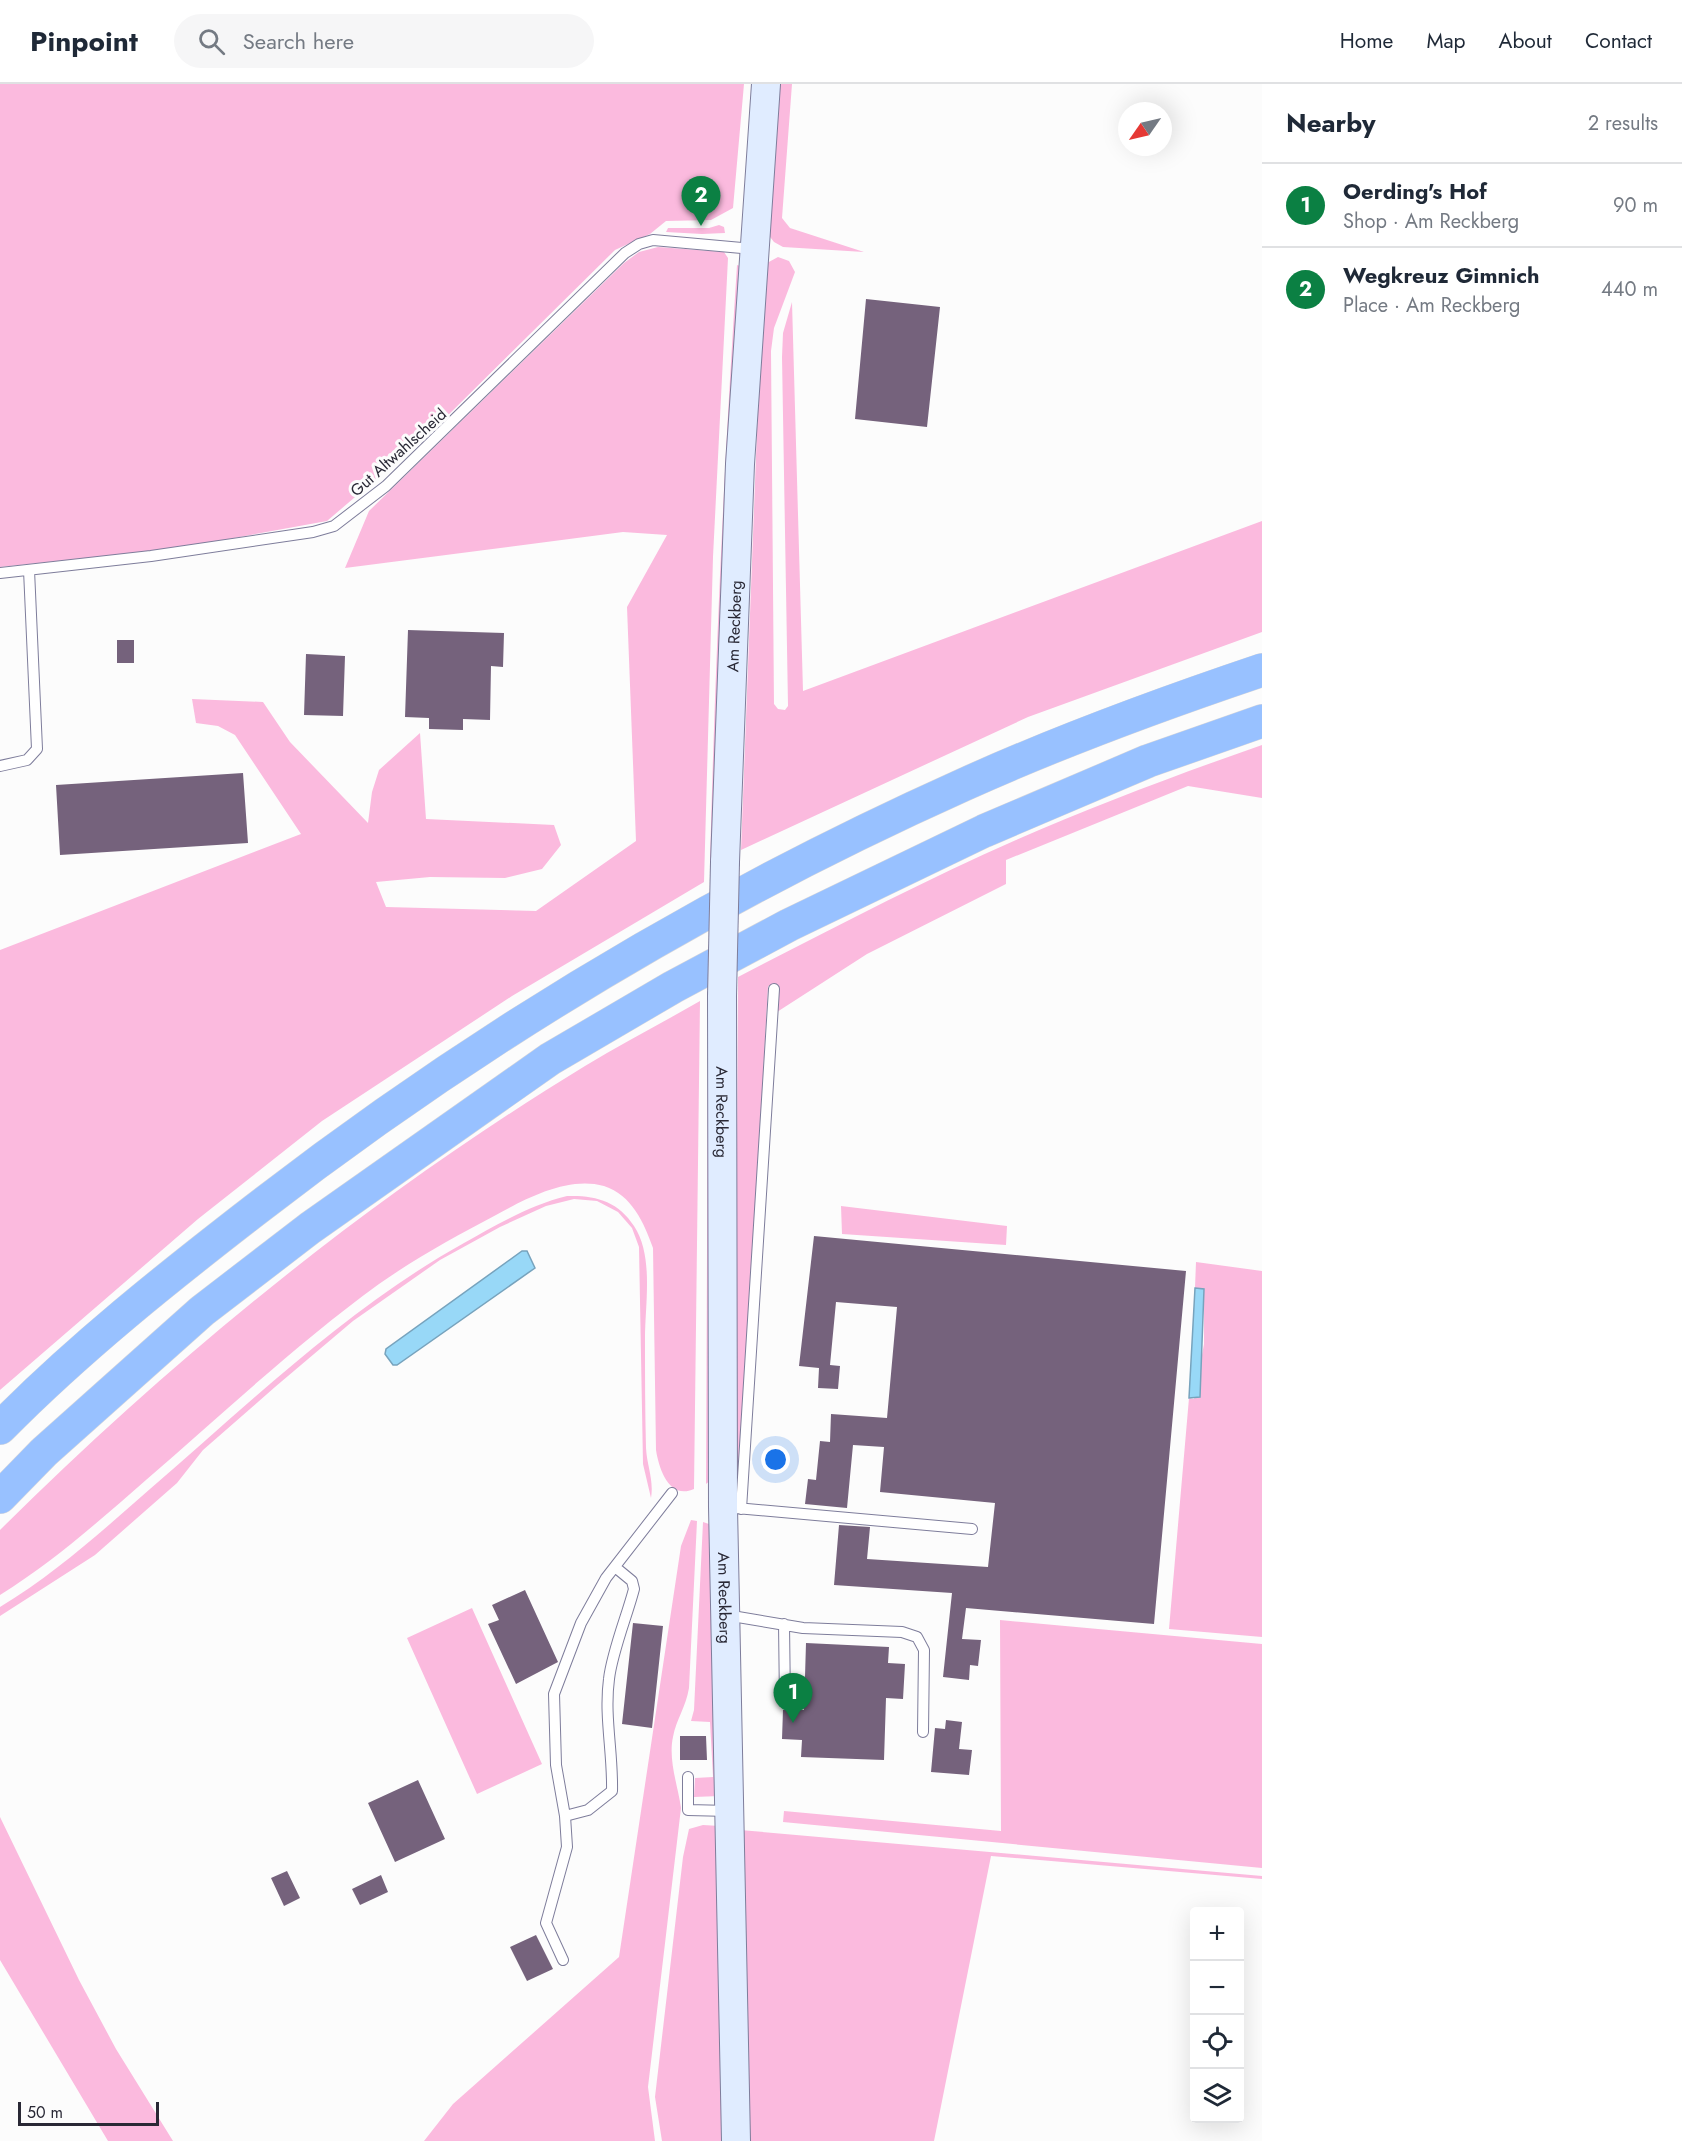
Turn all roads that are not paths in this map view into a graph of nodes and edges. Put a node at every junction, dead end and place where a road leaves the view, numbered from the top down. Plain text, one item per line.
1 (766, 84) edge
2 (753, 249) junction
3 (29, 570) junction
4 (0, 573) edge
5 (1262, 670) edge
6 (1262, 722) edge
7 (0, 766) edge
8 (774, 989) dead end
9 (0, 1428) edge
10 (672, 1493) dead end
11 (0, 1497) edge
12 (732, 1508) junction
13 (972, 1528) dead end
14 (615, 1567) junction
15 (725, 1615) junction
16 (784, 1624) junction
17 (785, 1702) dead end
18 (923, 1732) dead end
19 (688, 1777) dead end
20 (729, 1811) junction
21 (565, 1816) junction
22 (563, 1960) dead end
23 (736, 2141) edge

1 - 2 street, Am Reckberg
2 - 3 lane, Gut Altwahlscheid
2 - 12 street, Am Reckberg, bridge
3 - 4 lane, Gut Altwahlscheid
3 - 7 lane
5 - 9 highway
6 - 11 highway
8 - 12 lane
10 - 14 lane
12 - 13 lane
12 - 15 street, Am Reckberg
14 - 21 lane
14 - 21 lane
15 - 16 lane
15 - 20 street, Am Reckberg
16 - 17 lane
16 - 18 lane
19 - 20 lane
20 - 23 street, Am Reckberg
21 - 22 lane

